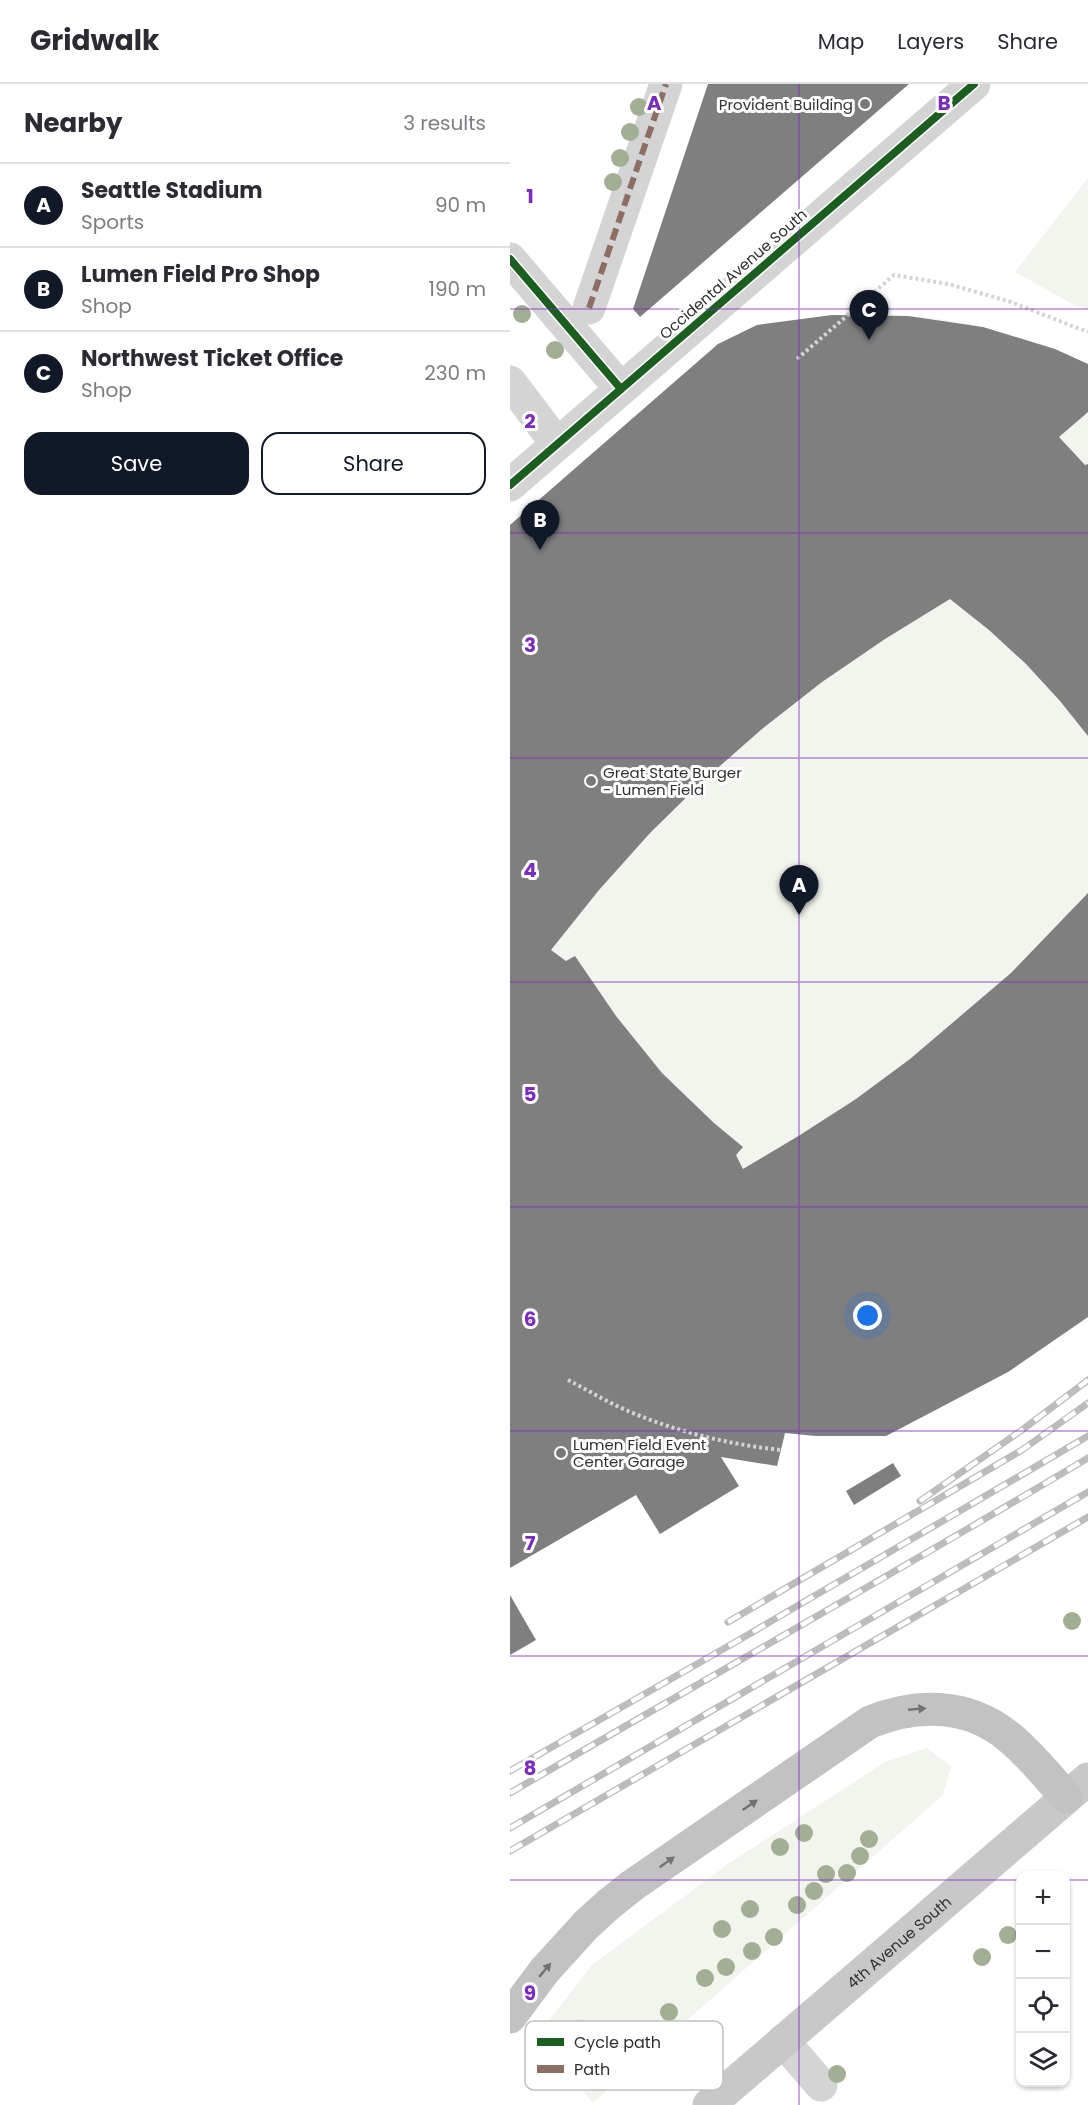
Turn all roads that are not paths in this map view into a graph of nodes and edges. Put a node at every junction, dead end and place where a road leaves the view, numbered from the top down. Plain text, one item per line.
1 (666, 84) edge
2 (974, 84) edge
3 (510, 259) edge
4 (589, 308) dead end
5 (510, 382) edge
6 (621, 389) junction
7 (557, 444) junction
8 (510, 485) edge
9 (1077, 1788) edge
10 (510, 2017) edge
11 (783, 2041) junction
12 (821, 2085) dead end
13 (709, 2105) edge

1 - 4 street
2 - 6 street, Occidental Avenue South
3 - 6 street
5 - 7 street
6 - 7 street, Occidental Avenue South
7 - 8 street, Occidental Avenue South
10 -> 9 highway
9 - 11 main road, 4th Avenue South
11 - 12 street
11 - 13 main road, 4th Avenue South

